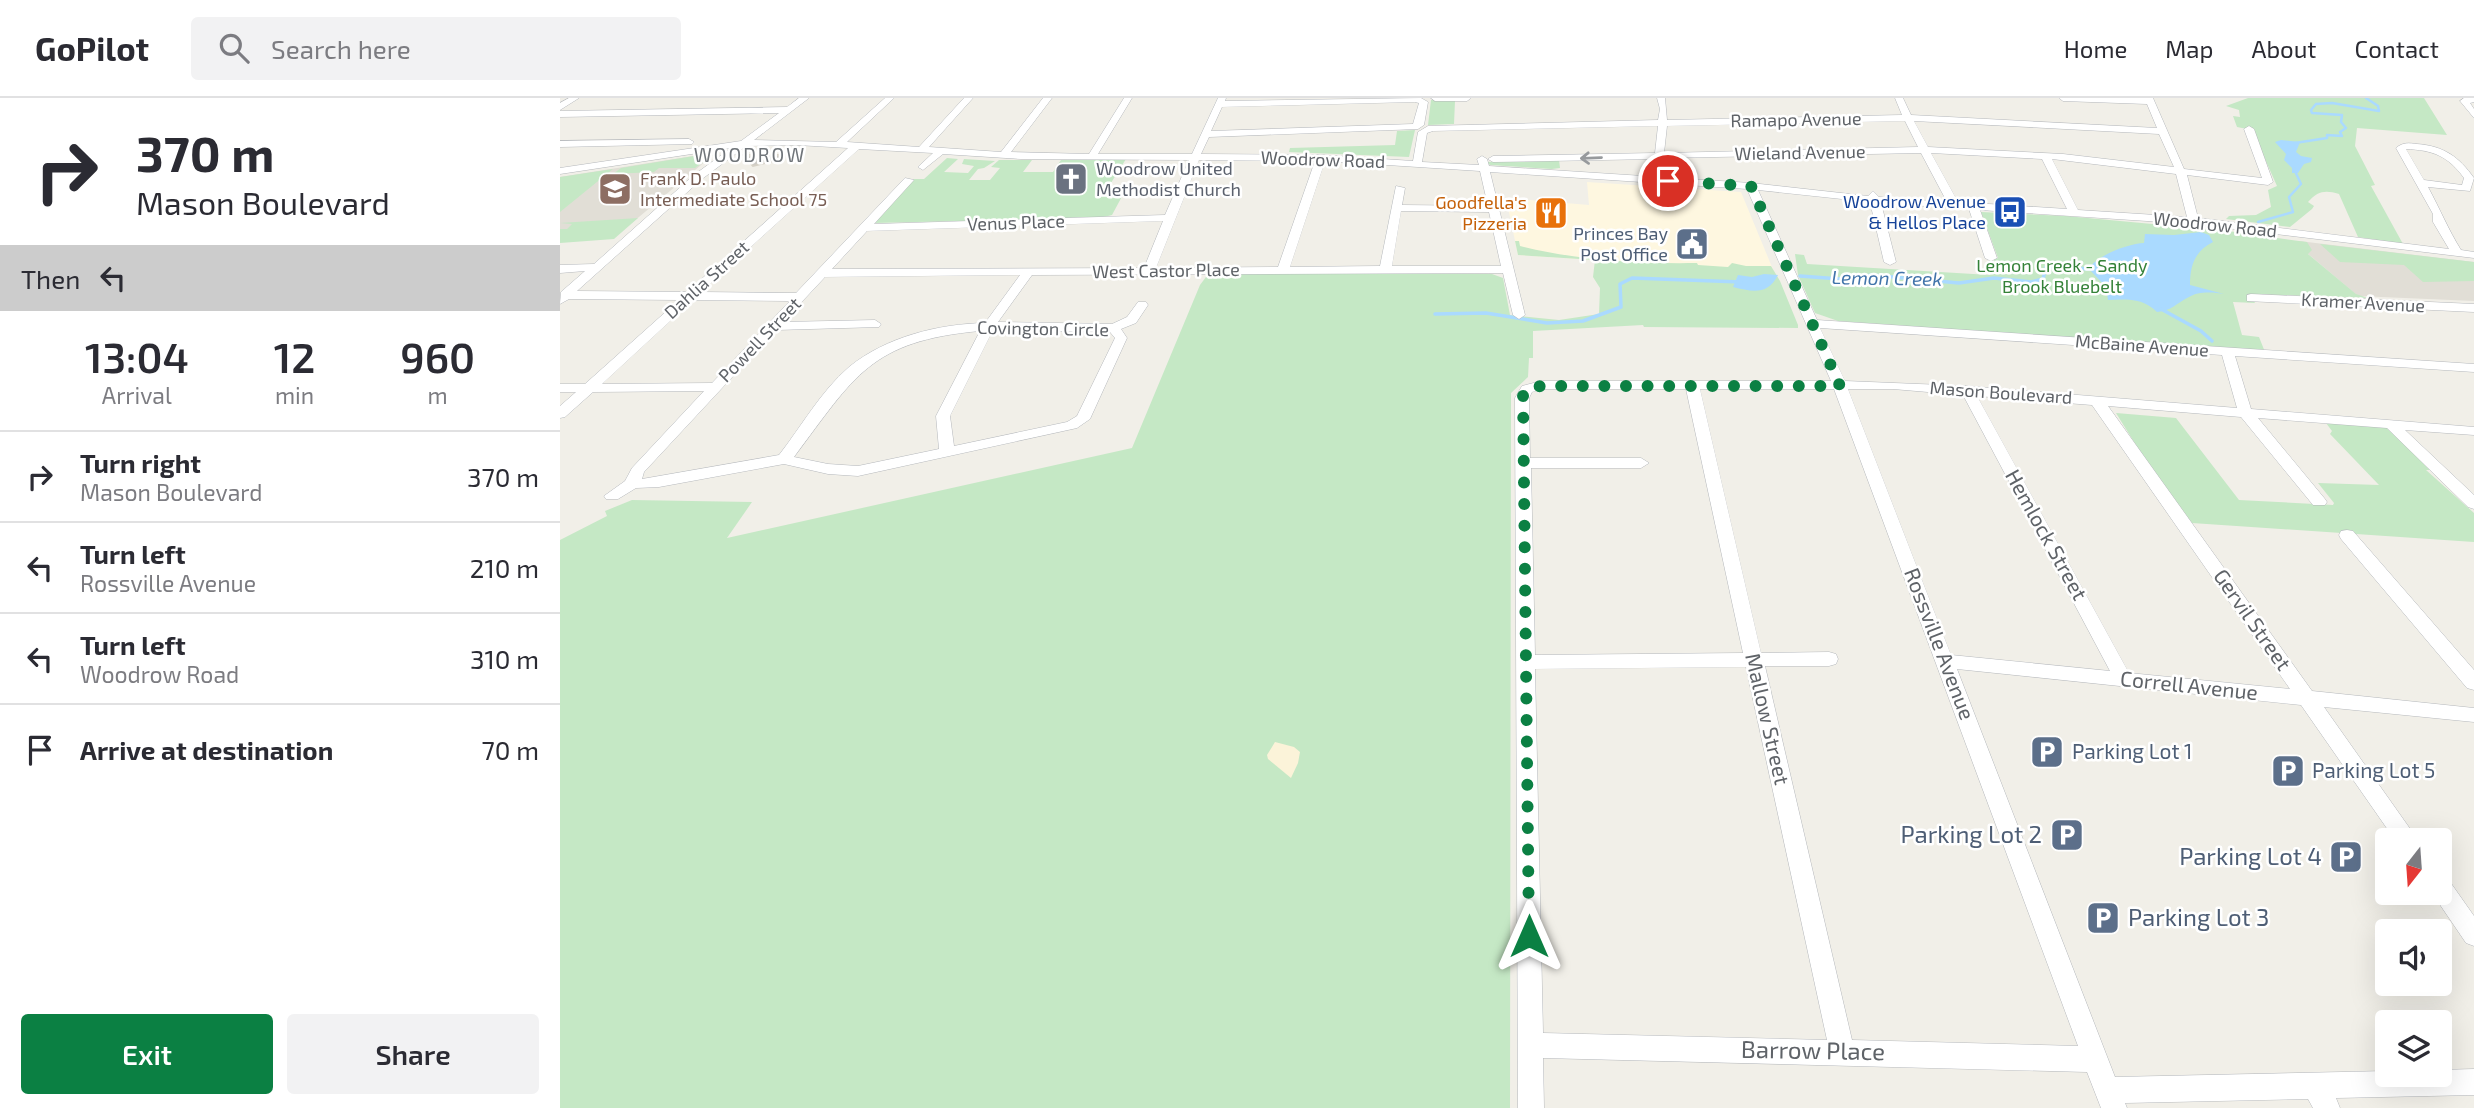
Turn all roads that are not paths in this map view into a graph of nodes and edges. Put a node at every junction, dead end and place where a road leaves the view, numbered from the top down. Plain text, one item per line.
1 (575, 98) edge
2 (805, 98) edge
3 (890, 98) edge
4 (969, 98) edge
5 (1048, 98) edge
6 (1128, 98) edge
7 (1435, 98) edge
8 (1467, 98) edge
9 (1661, 98) edge
10 (1899, 98) edge
11 (2063, 98) edge
12 (2474, 99) edge
13 (2151, 100) edge
14 (1221, 101) edge
15 (560, 107) edge
16 (789, 110) junction
17 (560, 114) edge
18 (2474, 115) edge
19 (1908, 118) junction
20 (1663, 123) junction
21 (1422, 128) junction
22 (2249, 129) dead end
23 (2165, 131) junction
24 (1207, 134) junction
25 (677, 142) junction
26 (744, 143) junction
27 (560, 144) edge
28 (837, 146) junction
29 (855, 147) junction
30 (1926, 150) junction
31 (920, 151) junction
32 (940, 152) junction
33 (668, 155) junction
34 (1004, 155) junction
35 (1194, 155) junction
36 (1659, 155) junction
37 (1092, 156) junction
38 (2045, 156) junction
39 (1321, 158) junction
40 (1417, 161) junction
41 (1484, 164) junction
42 (923, 167) dead end
43 (560, 171) edge
44 (2181, 173) junction
45 (909, 180) dead end
46 (1656, 180) junction
47 (2420, 183) junction
48 (1751, 186) junction
49 (1400, 188) dead end
50 (1874, 197) junction
51 (1954, 204) junction
52 (1973, 206) junction
53 (1395, 208) junction
54 (1494, 209) junction
55 (2074, 213) junction
56 (1169, 218) junction
57 (2193, 221) junction
58 (864, 229) junction
59 (2458, 254) junction
60 (2474, 255) edge
61 (1991, 258) dead end
62 (1890, 262) dead end
63 (599, 267) junction
64 (560, 269) edge
65 (1507, 269) junction
66 (1283, 270) junction
67 (1385, 270) junction
68 (1148, 272) junction
69 (824, 273) junction
70 (1028, 273) junction
71 (690, 296) junction
72 (801, 297) junction
73 (563, 298) edge
74 (2251, 298) dead end
75 (1142, 305) dead end
76 (2474, 308) edge
77 (1519, 314) dead end
78 (1810, 323) junction
79 (875, 324) dead end
80 (774, 326) junction
81 (988, 327) junction
82 (1114, 328) junction
83 (2227, 351) junction
84 (2474, 368) edge
85 (1692, 385) junction
86 (1840, 386) junction
87 (589, 387) junction
88 (715, 387) junction
89 (560, 388) edge
90 (1967, 390) junction
91 (2096, 400) junction
92 (2245, 412) junction
93 (560, 414) edge
94 (2391, 424) junction
95 (2474, 431) edge
96 (947, 453) junction
97 (784, 459) junction
98 (1523, 463) junction
99 (1641, 463) dead end
100 (635, 477) junction
101 (612, 496) dead end
102 (2319, 502) dead end
103 (2474, 504) edge
104 (2347, 535) dead end
105 (1829, 659) dead end
106 (1754, 660) junction
107 (1945, 661) junction
108 (1526, 662) junction
109 (2124, 680) junction
110 (2474, 682) edge
111 (2308, 698) junction
112 (2474, 715) edge
113 (2399, 828) edge
114 (2452, 903) edge
115 (2474, 934) edge
116 (1530, 1045) junction
117 (1842, 1052) junction
118 (2095, 1059) junction
119 (2474, 1082) edge
120 (2322, 1097) edge
121 (2110, 1099) edge
122 (1531, 1108) edge

1 - 15 street
2 - 16 street
3 - 28 street
4 - 31 street
5 - 34 street
6 - 37 street
7 - 8 street
9 - 20 street
10 - 19 street
11 - 13 street
12 - 18 street
13 - 23 street
14 - 21 street
14 - 24 street
16 - 17 street
16 - 26 street
19 - 20 street, Ramapo Avenue
19 - 23 street, Ramapo Avenue
19 - 30 street
20 - 21 street, Ramapo Avenue
20 - 36 street
21 - 24 street, Ramapo Avenue
21 - 40 street
22 - 44 street, Wieland Avenue
23 - 44 street
24 - 35 street
25 - 26 street
25 - 27 street
25 - 33 street
26 - 28 street, Woodrow Road
26 - 33 street, Woodrow Road
26 - 63 street
28 - 29 street, Woodrow Road
29 - 31 street, Woodrow Road
29 - 71 street, Dahlia Street
30 - 36 street, Wieland Avenue
30 - 38 street, Wieland Avenue
30 - 51 street
31 - 32 street, Woodrow Road
32 - 34 street, Woodrow Road
32 - 42 street
33 - 43 street, Woodrow Road
34 - 37 street, Woodrow Road
35 - 37 street, Woodrow Road
35 - 39 street, Woodrow Road
35 - 56 street
36 -> 41 street, Wieland Avenue
36 - 46 street
38 - 44 street, Wieland Avenue
38 - 55 street
39 - 40 street, Woodrow Road
39 - 66 street
40 - 41 street, Woodrow Road
41 - 46 street, Woodrow Road
41 - 54 street
44 - 57 street
45 - 58 street, Powell Street
46 - 48 street, Woodrow Road
47 - 47 street
47 - 59 street
48 - 50 street, Woodrow Road
48 - 78 street, Rossville Avenue
49 - 53 street
50 - 51 street, Woodrow Road
50 - 62 street
51 - 52 street, Woodrow Road
52 - 55 street, Woodrow Road
52 - 61 street
53 - 54 street
53 - 67 street
54 - 65 street
55 - 57 street, Woodrow Road
56 - 58 street, Venus Place
56 - 68 street
57 - 59 street, Woodrow Road
58 - 69 street, Powell Street
59 - 60 street, Woodrow Road
63 - 64 street
63 - 73 street
65 - 67 street, West Castor Place
65 - 77 street
66 - 67 street, West Castor Place
66 - 68 street, West Castor Place
68 - 70 street, West Castor Place
69 - 70 street, West Castor Place
69 - 72 street, Powell Street
70 - 81 street
71 - 72 street
71 - 73 street
71 - 87 street, Dahlia Street
72 - 80 street, Powell Street
74 - 76 street, Kramer Avenue
75 - 82 street
78 - 83 street, McBaine Avenue
78 - 86 street, Rossville Avenue
79 - 80 street
80 - 88 street, Powell Street
81 - 82 street, Covington Circle
81 - 96 street
81 - 97 street, Covington Circle
82 - 96 street, Covington Circle
83 - 84 street, McBaine Avenue
83 - 92 street
85 - 86 street, Mason Boulevard
85 - 98 street, Mason Boulevard
85 - 106 street, Mallow Street
86 - 90 street, Mason Boulevard
86 - 107 street, Rossville Avenue
87 - 88 street
87 - 89 street
87 - 93 street, Dahlia Street
88 - 100 street, Powell Street
90 - 91 street, Mason Boulevard
90 - 109 street, Hemlock Street
91 - 92 street, Mason Boulevard
91 - 111 street, Gervil Street
92 - 94 street, Mason Boulevard
92 - 102 street
94 - 95 street, Mason Boulevard
94 - 103 street
96 - 97 street, Covington Circle
97 - 100 street, Covington Circle
98 - 99 street
98 - 108 street
100 - 101 street, Powell Street
104 - 110 street
105 - 106 street
106 - 108 street
106 - 117 street, Mallow Street
107 - 109 street, Correll Avenue
107 - 118 street, Rossville Avenue
108 - 116 street
109 - 111 street, Correll Avenue
111 - 112 street, Correll Avenue
111 - 113 street, Gervil Street
114 - 115 street
116 - 117 street, Barrow Place
116 - 122 street
117 - 118 street, Barrow Place
118 - 121 street, Rossville Avenue
119 - 120 street
120 - 121 street

